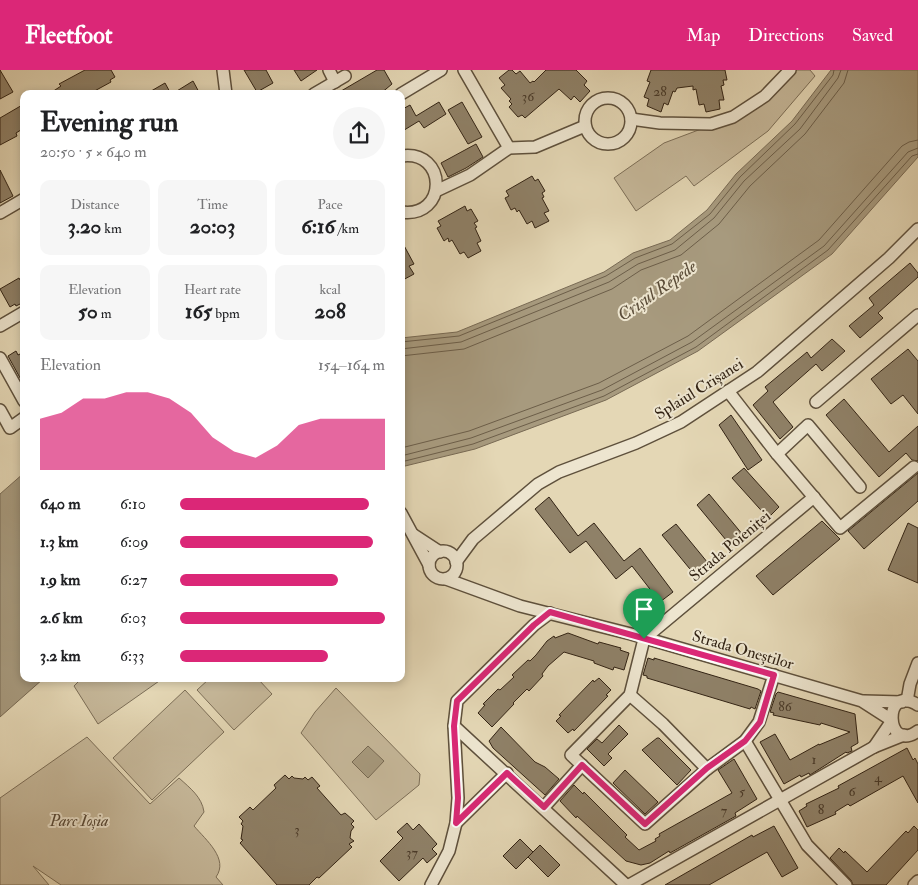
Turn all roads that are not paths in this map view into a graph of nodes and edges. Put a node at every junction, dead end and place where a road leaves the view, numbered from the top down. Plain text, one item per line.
1 (223, 70) edge
2 (329, 70) edge
3 (441, 70) edge
4 (464, 70) edge
5 (790, 70) edge
6 (226, 90) edge
7 (321, 90) edge
8 (405, 92) edge
9 (631, 119) junction
10 (586, 126) junction
11 (509, 148) junction
12 (405, 156) edge
13 (436, 191) junction
14 (20, 201) edge
15 (405, 212) edge
16 (0, 213) edge
17 (918, 229) edge
18 (20, 314) edge
19 (918, 315) edge
20 (0, 326) edge
21 (0, 358) edge
22 (728, 391) junction
23 (20, 394) edge
24 (816, 402) dead end
25 (0, 410) edge
26 (20, 421) edge
27 (777, 454) junction
28 (914, 467) dead end
29 (860, 487) dead end
30 (814, 497) junction
31 (405, 522) edge
32 (412, 534) junction
33 (473, 540) junction
34 (444, 552) junction
35 (429, 565) junction
36 (456, 566) junction
37 (446, 579) junction
38 (471, 587) junction
39 (550, 612) junction
40 (644, 639) junction
41 (918, 663) edge
42 (774, 675) junction
43 (630, 695) junction
44 (862, 701) junction
45 (909, 702) edge
46 (891, 720) junction
47 (454, 726) junction
48 (918, 731) edge
49 (904, 735) junction
50 (745, 741) junction
51 (874, 747) junction
52 (582, 765) junction
53 (707, 768) junction
54 (507, 773) junction
55 (780, 800) junction
56 (544, 807) junction
57 (456, 823) junction
58 (918, 881) edge
59 (431, 885) edge
60 (628, 885) edge
61 (846, 885) edge
62 (914, 885) edge

1 - 6 street
2 - 7 street
3 - 8 street
4 - 11 street
5 - 9 street
9 - 10 street
9 - 10 street
10 - 11 street
11 - 13 street
12 - 13 street
13 - 15 street
14 - 16 street
17 - 22 street, Splaiul Crișanei
18 - 20 street
19 - 24 street
21 - 23 street
22 - 27 street
22 - 33 street, Splaiul Crișanei
25 - 26 street
27 - 29 street
27 - 30 street
28 - 30 street
30 - 40 street, Strada Poieniței
31 - 32 street
32 - 34 street
32 - 35 street
33 - 34 street, Splaiul Crișanei
33 - 36 street, Splaiul Crișanei
34 - 35 street
34 - 36 street
35 - 37 street
36 - 37 street
36 - 38 street, Strada Oneștilor
37 - 38 street, Strada Oneștilor
38 - 39 street, Strada Oneștilor
39 - 40 street, Strada Oneștilor
39 - 47 street
40 - 42 street, Strada Oneștilor
40 - 43 street
41 - 45 street
42 - 44 street, Strada Oneștilor
42 - 50 street
43 - 52 street
43 - 53 street
44 - 45 street, Strada Oneștilor
44 - 46 street, Strada Oneștilor
45 - 46 street
46 - 49 street, Strada Oneștilor
46 - 51 street
47 - 54 street
47 - 57 street
48 - 49 street
49 - 51 street
50 - 53 street
50 - 55 street
51 - 55 street
52 - 53 street
52 - 56 street
54 - 56 street
54 - 57 street
55 - 60 street
55 - 61 street
56 - 60 street
57 - 59 street
58 - 62 street

